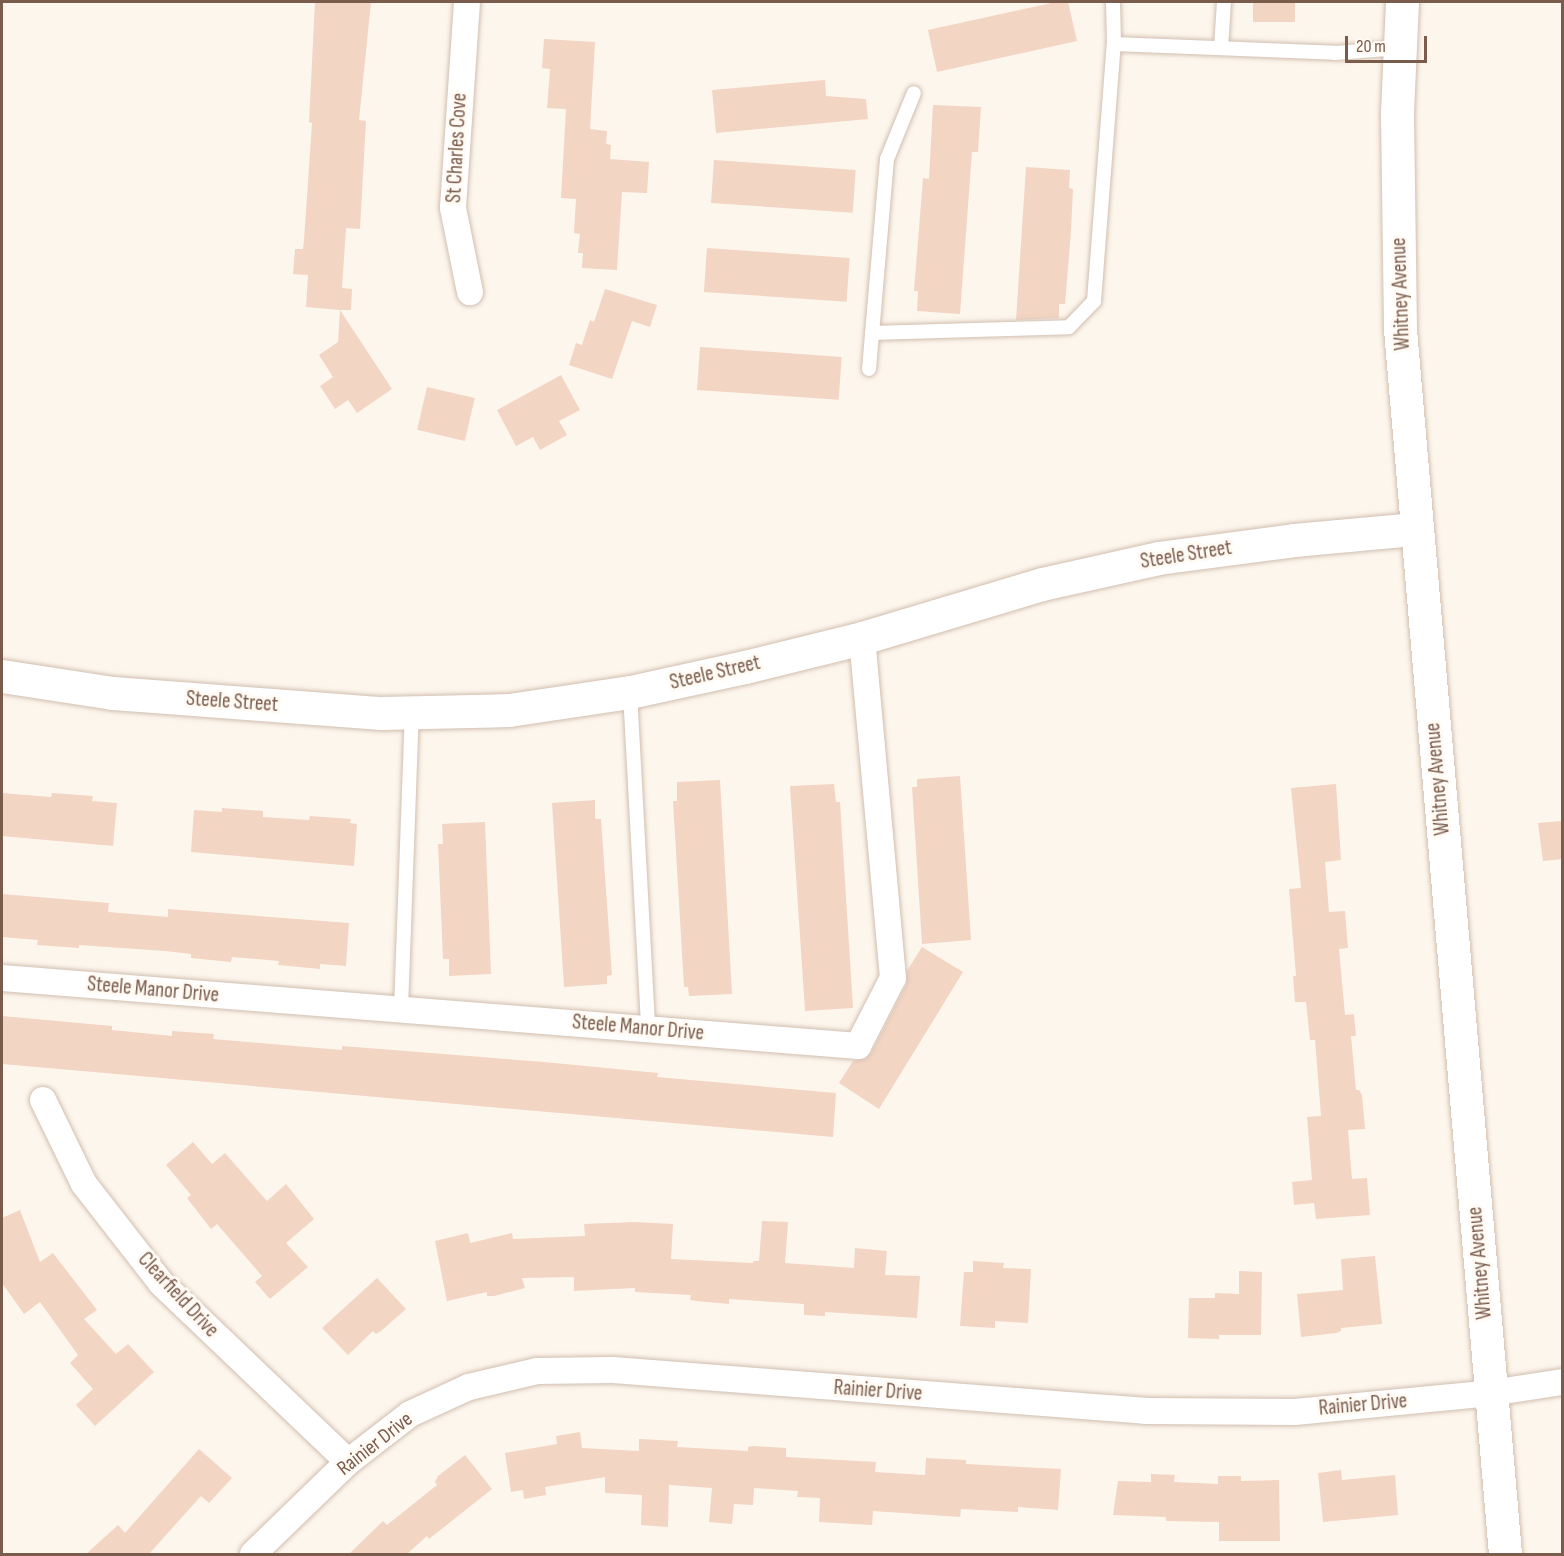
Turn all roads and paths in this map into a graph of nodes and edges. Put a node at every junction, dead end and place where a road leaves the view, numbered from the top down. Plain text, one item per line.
1 (467, 2) edge
2 (1113, 2) edge
3 (1224, 2) edge
4 (1402, 2) edge
5 (1114, 44) junction
6 (1221, 48) junction
7 (1400, 48) junction
8 (914, 93) dead end
9 (470, 292) dead end
10 (872, 333) junction
11 (869, 369) dead end
12 (1416, 529) junction
13 (862, 639) junction
14 (2, 676) edge
15 (630, 692) junction
16 (412, 713) junction
17 (2, 978) edge
18 (401, 1009) junction
19 (648, 1029) junction
20 (43, 1100) dead end
21 (1563, 1382) edge
22 (1491, 1393) junction
23 (348, 1462) junction
24 (253, 1554) edge
25 (1505, 1554) edge

1 - 9 street, St Charles Cove
2 - 5 lane
3 - 6 lane
4 - 7 main road, Whitney Avenue
5 - 6 lane
5 - 10 lane
6 - 7 lane
7 - 12 main road, Whitney Avenue
8 - 10 lane
10 - 11 lane
12 - 13 main road, Steele Street
12 - 22 main road, Whitney Avenue
13 - 15 main road, Steele Street
13 - 19 street, Steele Manor Drive
14 - 16 main road, Steele Street
15 - 16 main road, Steele Street
15 - 19 lane
16 - 18 lane
17 - 18 street, Steele Manor Drive
18 - 19 street, Steele Manor Drive
20 - 23 street, Clearfield Drive
21 - 22 street, Rainier Drive
22 - 23 street, Rainier Drive
22 - 25 main road, Whitney Avenue
23 - 24 street, Rainier Drive

